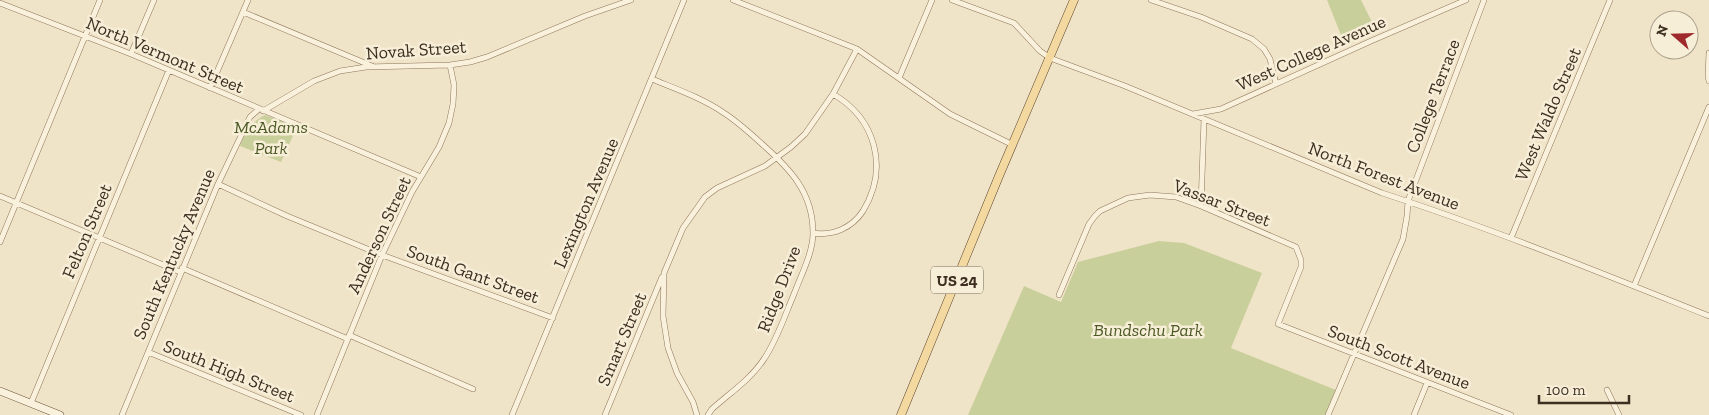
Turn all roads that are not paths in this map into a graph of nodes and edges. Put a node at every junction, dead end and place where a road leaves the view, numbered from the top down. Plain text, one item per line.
1 (100, 0) edge
2 (154, 0) edge
3 (248, 0) edge
4 (631, 0) edge
5 (684, 0) edge
6 (734, 0) edge
7 (932, 0) edge
8 (952, 0) edge
9 (972, 0) edge
10 (1074, 0) edge
11 (1152, 0) edge
12 (1466, 0) edge
13 (1484, 0) edge
14 (1610, 0) edge
15 (1, 3) edge
16 (969, 7) junction
17 (243, 12) junction
18 (84, 36) junction
19 (857, 49) junction
20 (1709, 53) edge
21 (131, 54) junction
22 (1050, 58) junction
23 (450, 65) junction
24 (375, 67) junction
25 (170, 70) junction
26 (652, 78) junction
27 (899, 78) junction
28 (1709, 81) edge
29 (1276, 84) junction
30 (210, 88) junction
31 (833, 94) junction
32 (1709, 107) edge
33 (261, 110) junction
34 (1193, 114) junction
35 (1204, 119) junction
36 (1012, 145) junction
37 (777, 158) junction
38 (421, 177) junction
39 (218, 184) junction
40 (0, 196) edge
41 (1408, 201) junction
42 (16, 203) junction
43 (1201, 206) junction
44 (813, 233) junction
45 (99, 238) junction
46 (1511, 238) junction
47 (0, 242) edge
48 (382, 255) junction
49 (181, 270) junction
50 (664, 272) junction
51 (1634, 286) junction
52 (1059, 295) dead end
53 (1709, 316) edge
54 (553, 318) junction
55 (1278, 324) joint
56 (348, 337) junction
57 (148, 352) junction
58 (1353, 354) junction
59 (1427, 383) junction
60 (473, 389) dead end
61 (1607, 390) dead end
62 (0, 391) edge
63 (31, 404) junction
64 (60, 415) edge
65 (122, 415) edge
66 (300, 415) edge
67 (317, 415) edge
68 (512, 415) edge
69 (604, 415) edge
70 (696, 415) edge
71 (708, 415) edge
72 (901, 415) edge
73 (1328, 415) edge
74 (1414, 415) edge
75 (1511, 415) edge
76 (1619, 415) edge

1 - 18 street
2 - 21 street
3 - 17 street
4 - 23 street, Novak Street
5 - 26 street, Lexington Avenue
6 - 19 street
7 - 27 street
8 - 16 street
9 - 16 street
10 - 22 main road, US 24
11 - 29 street
12 - 29 street, West College Avenue
13 - 41 street, College Terrace
14 - 46 street, West Waldo Street
15 - 18 street, North Vermont Street
16 - 22 street
17 - 24 street
17 - 30 street
18 - 21 street, North Vermont Street
18 - 42 street
19 - 27 street
19 - 31 street, Smart Street
20 - 28 street
21 - 25 street, North Vermont Street
22 - 34 street, North Forest Avenue
22 - 36 main road, US 24
23 - 24 street, Novak Street
23 - 38 street, Anderson Street
24 - 33 street, Novak Street
25 - 30 street, North Vermont Street
25 - 45 street, Felton Street
26 - 37 street, Ridge Drive
26 - 54 street, Lexington Avenue
27 - 36 street
29 - 34 street, West College Avenue
30 - 33 street, North Vermont Street
31 - 37 street, Smart Street
31 - 44 street
32 - 51 street
33 - 38 street, North Vermont Street
33 - 39 street, South Kentucky Avenue
34 - 35 street, North Forest Avenue
35 - 41 street, North Forest Avenue
35 - 43 street
36 - 72 main road, US 24
37 - 44 street, Ridge Drive
37 - 50 street, Smart Street
38 - 48 street, Anderson Street
39 - 48 street, South Gant Street
39 - 49 street, South Kentucky Avenue
40 - 42 street
41 - 46 street, North Forest Avenue
41 - 58 street, College Terrace
42 - 45 street
42 - 47 street
43 - 52 street, Vassar Street
43 - 55 street, Vassar Street
44 - 71 street, Ridge Drive
45 - 49 street
45 - 63 street, Felton Street
46 - 51 street, North Forest Avenue
48 - 54 street, South Gant Street
48 - 56 street, Anderson Street
49 - 56 street
49 - 57 street, South Kentucky Avenue
50 - 69 street, Smart Street
50 - 70 street
51 - 53 street, North Forest Avenue
54 - 68 street, Lexington Avenue
55 - 58 street, South Scott Avenue
56 - 60 street
56 - 67 street, Anderson Street
57 - 65 street, South Kentucky Avenue
57 - 66 street, South High Street
58 - 59 street, South Scott Avenue
58 - 73 street, College Terrace
59 - 74 street
59 - 75 street, South Scott Avenue
61 - 76 street
62 - 63 main road
63 - 64 main road

